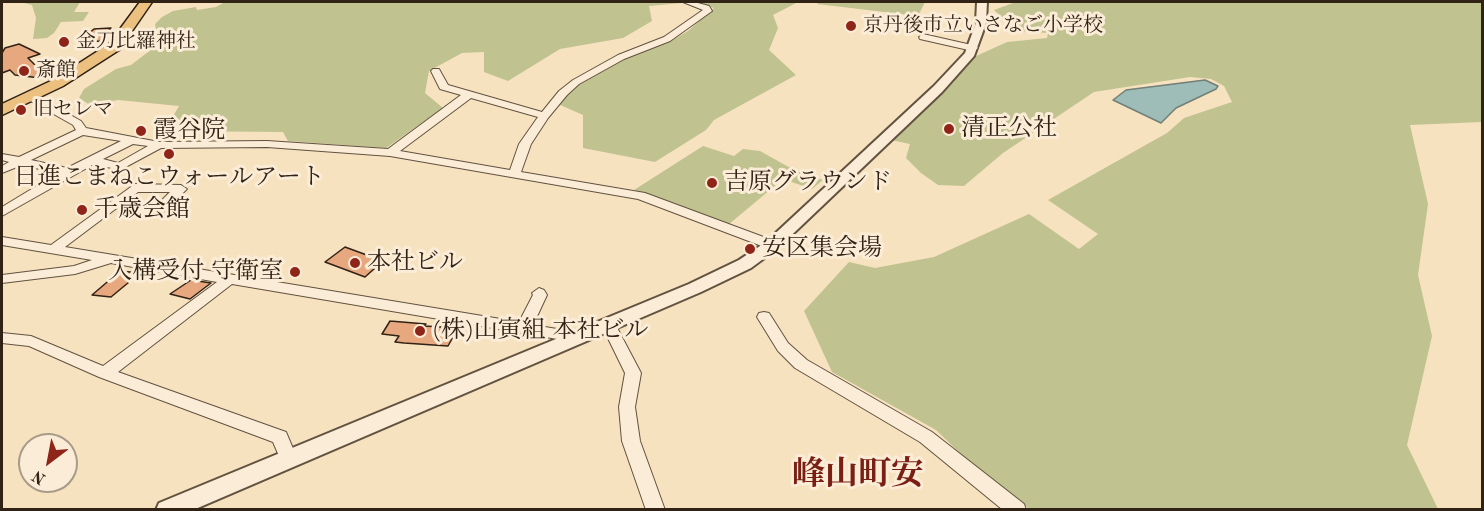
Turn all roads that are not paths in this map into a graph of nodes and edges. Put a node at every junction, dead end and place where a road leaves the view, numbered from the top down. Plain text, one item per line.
1 (146, 2) edge
2 (687, 2) edge
3 (982, 2) edge
4 (923, 37) dead end
5 (972, 48) junction
6 (436, 71) dead end
7 (468, 95) junction
8 (31, 96) junction
9 (2, 110) edge
10 (544, 116) junction
11 (82, 130) junction
12 (130, 141) junction
13 (159, 145) junction
14 (390, 153) junction
15 (2, 157) edge
16 (93, 160) junction
17 (19, 161) junction
18 (2, 170) edge
19 (68, 172) junction
20 (514, 174) junction
21 (157, 211) dead end
22 (2, 212) edge
23 (2, 241) edge
24 (772, 245) junction
25 (53, 249) junction
26 (110, 259) junction
27 (2, 279) edge
28 (230, 279) junction
29 (539, 293) dead end
30 (764, 317) dead end
31 (608, 324) junction
32 (524, 327) junction
33 (575, 337) junction
34 (2, 338) edge
35 (105, 373) junction
36 (288, 458) junction
37 (167, 510) edge
38 (656, 510) edge
39 (1017, 510) edge

1 - 8 main road
2 - 10 street
3 - 5 street
4 - 5 street
5 - 24 street
6 - 7 street
7 - 10 street
7 - 14 street
8 - 9 main road
8 - 11 street
10 - 20 street
11 - 12 street
11 - 17 street
12 - 13 street
12 - 16 street
13 - 14 street
13 - 16 street
14 - 20 street
15 - 17 street
16 - 19 street
17 - 18 street
17 - 19 street
19 - 22 street
20 - 24 street
21 - 25 street
23 - 25 street
24 - 31 street
25 - 26 street
26 - 27 street
26 - 28 street
28 - 32 street
28 - 35 street
29 - 32 street
30 - 39 street
31 - 33 street
31 - 38 street
32 - 33 street
33 - 36 street
34 - 35 street
35 - 36 street
36 - 37 street

